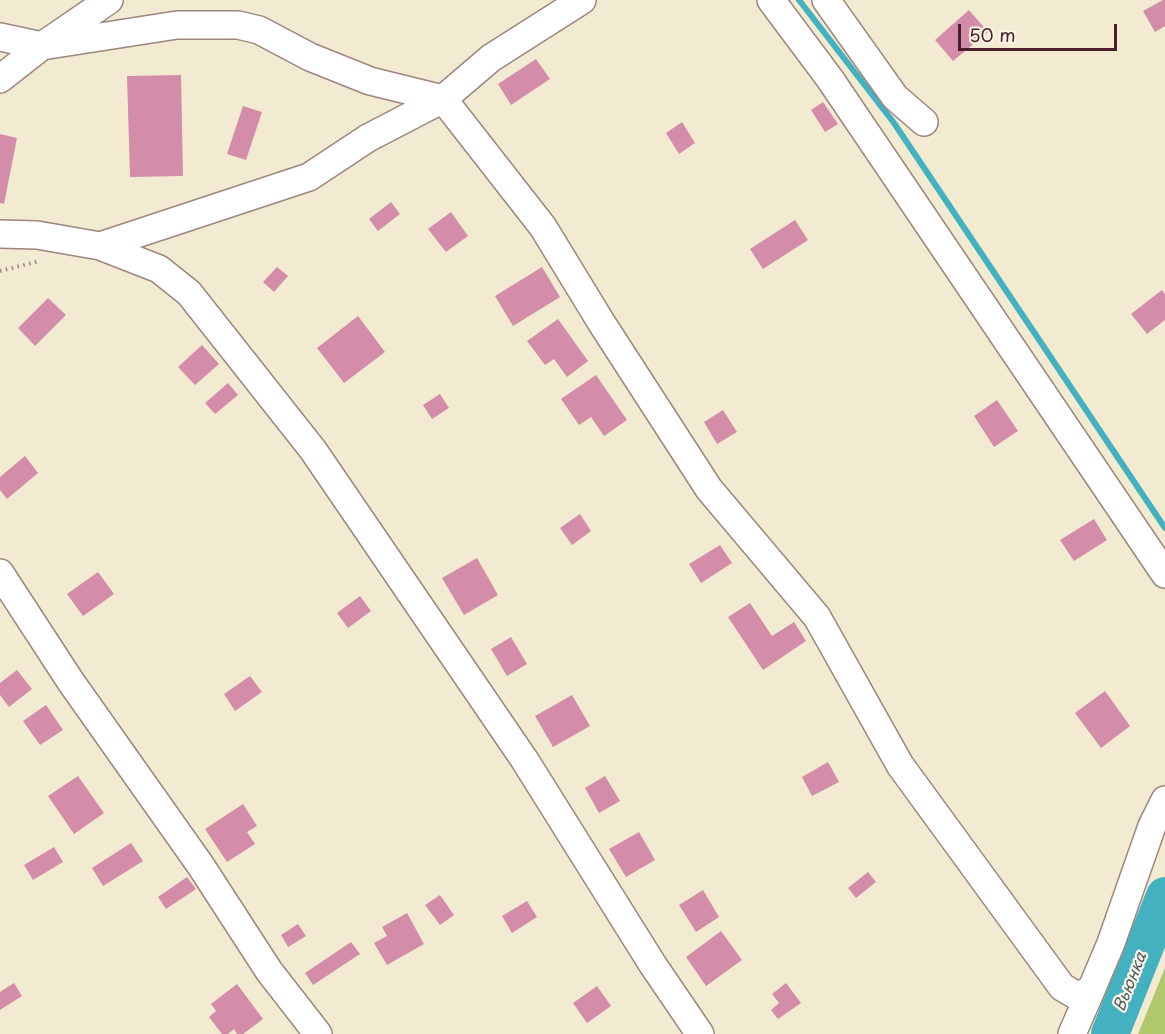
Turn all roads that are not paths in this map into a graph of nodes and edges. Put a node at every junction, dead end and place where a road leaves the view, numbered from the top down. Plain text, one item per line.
1 (109, 0) edge
2 (582, 0) edge
3 (771, 0) edge
4 (826, 0) edge
5 (0, 37) edge
6 (42, 46) junction
7 (0, 79) edge
8 (443, 99) junction
9 (924, 122) dead end
10 (0, 234) edge
11 (100, 246) junction
12 (0, 573) edge
13 (1165, 574) edge
14 (1165, 800) edge
15 (1092, 988) junction
16 (318, 1034) edge
17 (700, 1034) edge
18 (1072, 1034) edge

1 - 6 street
2 - 8 street
3 - 13 street
4 - 9 street
5 - 6 street
6 - 7 street
6 - 8 street
8 - 11 street
8 - 15 street
10 - 11 street
11 - 17 street
12 - 16 street
14 - 15 street
15 - 18 street

